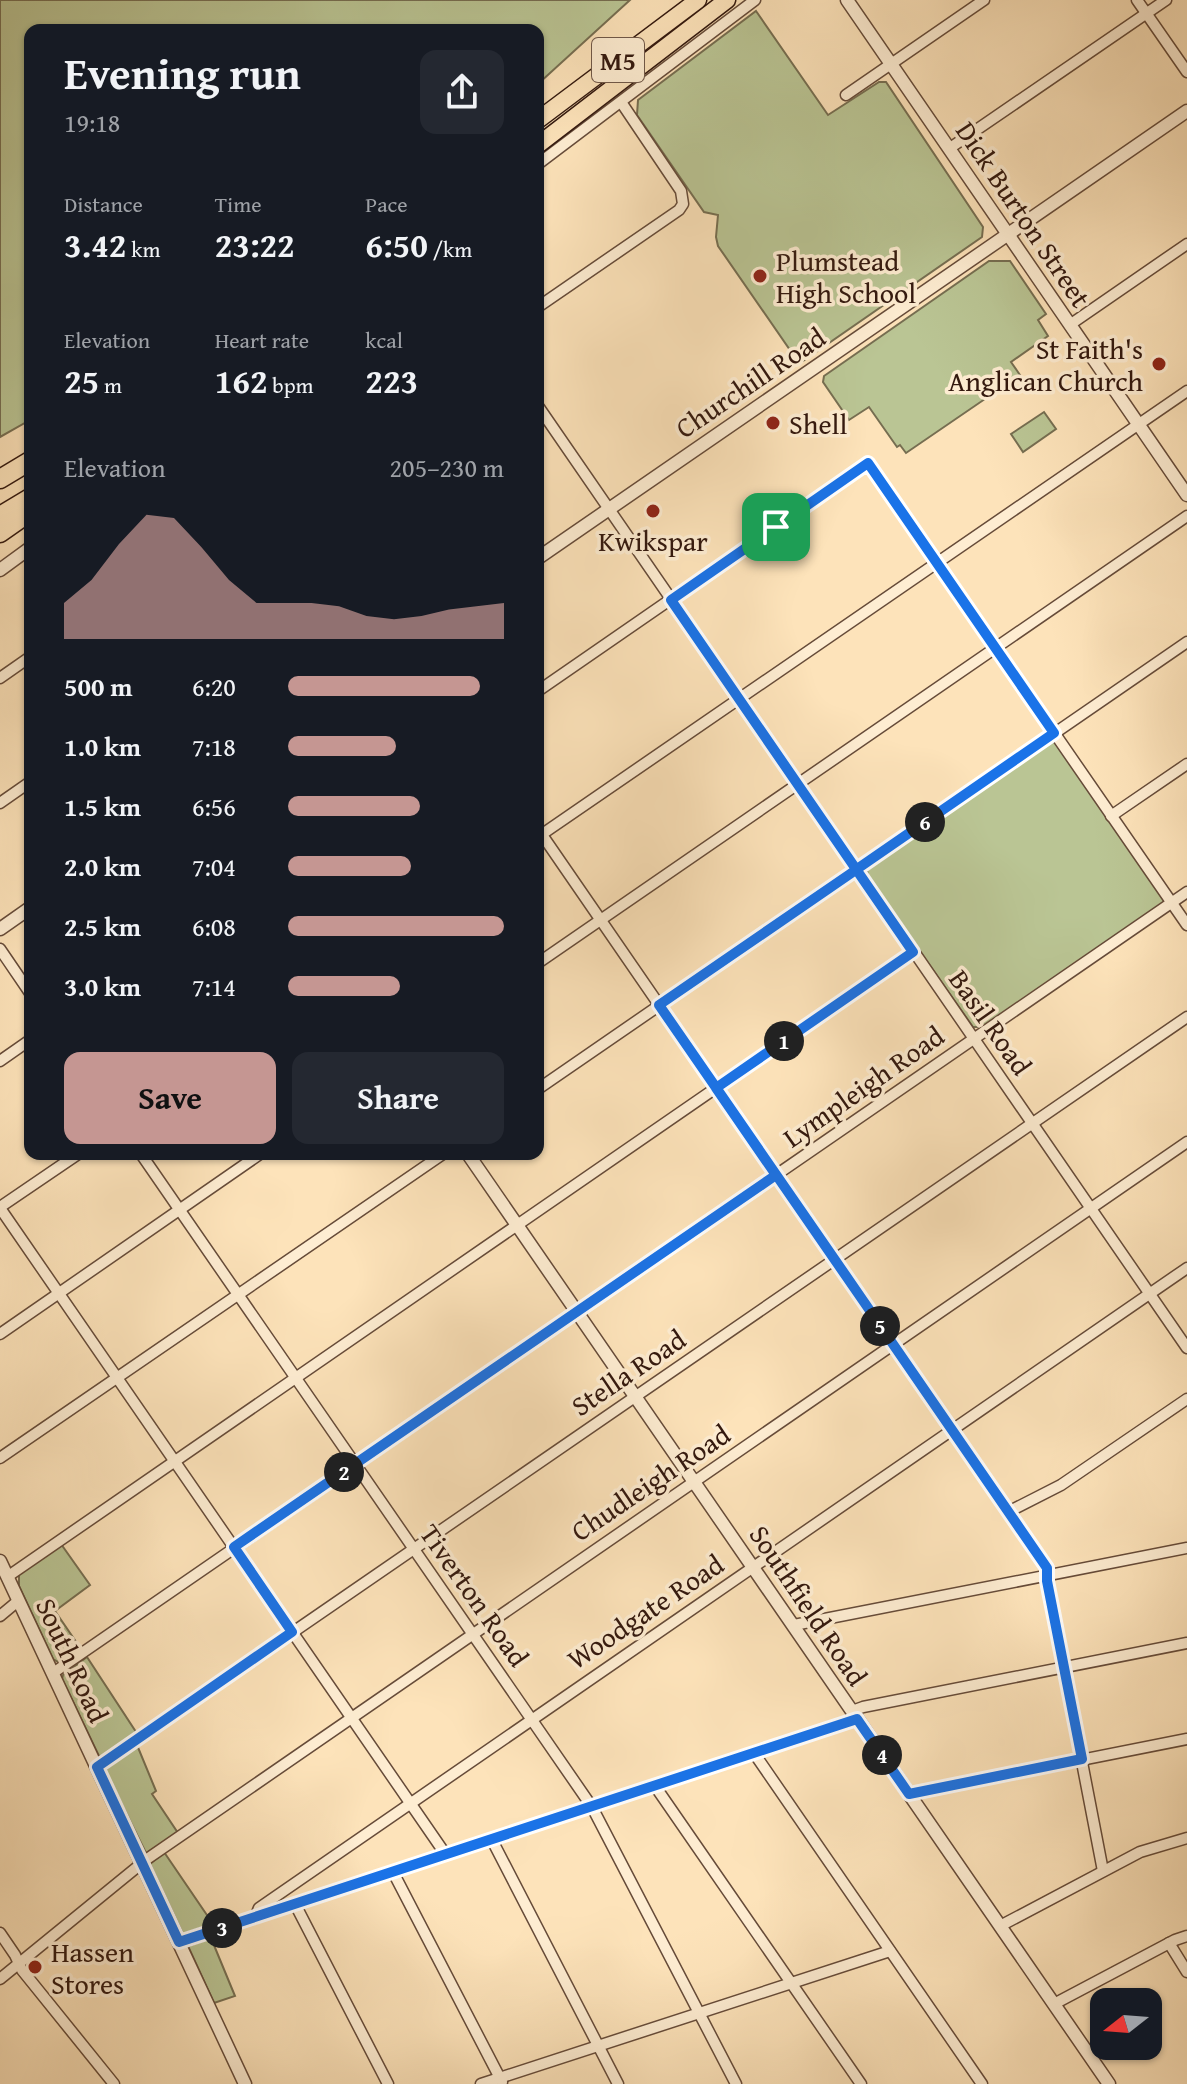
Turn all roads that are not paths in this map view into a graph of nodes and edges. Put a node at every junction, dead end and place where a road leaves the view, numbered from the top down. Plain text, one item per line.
1 (698, 0) edge
2 (755, 0) edge
3 (847, 0) edge
4 (984, 0) edge
5 (1137, 0) edge
6 (1166, 0) edge
7 (724, 3) edge
8 (1147, 13) junction
9 (892, 63) junction
10 (1187, 72) edge
11 (846, 95) dead end
12 (621, 102) junction
13 (1187, 111) edge
14 (544, 116) edge
15 (544, 140) edge
16 (950, 148) junction
17 (544, 160) edge
18 (1008, 234) junction
19 (1187, 244) edge
20 (544, 303) edge
21 (1071, 324) junction
22 (1187, 391) edge
23 (544, 415) edge
24 (550, 424) junction
25 (1139, 424) junction
26 (544, 428) edge
27 (24, 452) edge
28 (24, 465) edge
29 (0, 466) edge
30 (0, 479) edge
31 (1187, 495) edge
32 (24, 502) edge
33 (609, 509) junction
34 (0, 516) edge
35 (24, 516) edge
36 (1187, 516) edge
37 (0, 533) edge
38 (24, 552) edge
39 (544, 554) edge
40 (937, 562) junction
41 (0, 570) edge
42 (671, 600) junction
43 (1187, 642) edge
44 (996, 648) junction
45 (24, 661) edge
46 (0, 678) edge
47 (544, 687) edge
48 (739, 699) junction
49 (1054, 733) junction
50 (1187, 764) edge
51 (798, 784) junction
52 (24, 786) edge
53 (0, 803) edge
54 (1111, 816) junction
55 (544, 831) edge
56 (544, 841) edge
57 (857, 869) junction
58 (1187, 892) edge
59 (1172, 903) junction
60 (24, 912) edge
61 (601, 920) junction
62 (1187, 925) edge
63 (0, 929) edge
64 (0, 949) edge
65 (913, 952) junction
66 (544, 959) edge
67 (24, 984) edge
68 (659, 1005) junction
69 (1187, 1017) edge
70 (974, 1039) junction
71 (24, 1044) edge
72 (0, 1061) edge
73 (544, 1085) edge
74 (716, 1088) junction
75 (1032, 1123) junction
76 (1187, 1142) edge
77 (69, 1160) edge
78 (145, 1160) edge
79 (251, 1160) edge
80 (434, 1160) edge
81 (472, 1160) edge
82 (776, 1175) junction
83 (0, 1207) edge
84 (1091, 1208) junction
85 (179, 1209) junction
86 (517, 1225) junction
87 (835, 1260) junction
88 (1187, 1268) edge
89 (59, 1293) junction
90 (238, 1294) junction
91 (1150, 1294) junction
92 (577, 1312) junction
93 (0, 1334) edge
94 (893, 1344) junction
95 (1187, 1348) edge
96 (117, 1377) junction
97 (296, 1378) junction
98 (635, 1396) junction
99 (1187, 1399) edge
100 (952, 1431) junction
101 (0, 1458) edge
102 (174, 1461) junction
103 (355, 1464) junction
104 (694, 1481) junction
105 (1008, 1512) junction
106 (234, 1547) junction
107 (1187, 1548) edge
108 (414, 1549) junction
109 (0, 1561) edge
110 (753, 1566) junction
111 (1047, 1575) junction
112 (7, 1577) junction
113 (18, 1601) junction
114 (0, 1616) edge
115 (794, 1625) junction
116 (292, 1632) junction
117 (472, 1634) junction
118 (1187, 1643) edge
119 (1064, 1667) junction
120 (53, 1673) junction
121 (855, 1715) junction
122 (351, 1717) junction
123 (531, 1719) junction
124 (1187, 1739) edge
125 (754, 1753) junction
126 (1082, 1759) junction
127 (97, 1767) junction
128 (655, 1786) junction
129 (909, 1794) junction
130 (411, 1803) junction
131 (592, 1807) junction
132 (1187, 1838) edge
133 (492, 1840) junction
134 (446, 1855) junction
135 (142, 1864) junction
136 (1103, 1871) junction
137 (393, 1872) junction
138 (295, 1904) junction
139 (255, 1918) junction
140 (1000, 1926) junction
141 (0, 1933) edge
142 (1187, 1936) edge
143 (179, 1942) junction
144 (1169, 1943) junction
145 (890, 1951) junction
146 (19, 1963) junction
147 (1187, 1972) edge
148 (0, 1979) edge
149 (791, 1983) junction
150 (1054, 2004) junction
151 (699, 2012) junction
152 (598, 2046) junction
153 (501, 2081) edge
154 (114, 2084) edge
155 (245, 2084) edge
156 (388, 2084) edge
157 (481, 2084) edge
158 (618, 2084) edge
159 (736, 2084) edge
160 (861, 2084) edge
161 (982, 2084) edge
162 (1109, 2084) edge

1 - 14 main road, M5
2 - 12 street
3 - 9 street, Dick Burton Street
4 - 9 street
5 - 8 street
6 - 8 street
7 - 15 main road, M5
8 - 10 street
8 - 16 street
9 - 11 street
9 - 16 street, Dick Burton Street
12 - 17 street
12 - 20 street
13 - 18 street, Churchill Road
16 - 18 street, Dick Burton Street
18 - 21 street, Dick Burton Street
18 - 33 street, Churchill Road
19 - 21 street
21 - 25 street, Dick Burton Street
22 - 25 street
23 - 24 street, Basil Road
24 - 26 street
24 - 33 street, Basil Road
25 - 31 street, Dick Burton Street
25 - 40 street
27 - 29 highway
28 - 30 highway
32 - 34 highway
33 - 39 street, Churchill Road
33 - 42 street, Basil Road
35 - 37 highway
36 - 44 street
38 - 41 street
40 - 42 street
40 - 44 street
40 - 48 street
42 - 47 street
42 - 48 street, Basil Road
43 - 49 street
44 - 49 street
44 - 51 street
45 - 46 street
48 - 51 street, Basil Road
48 - 55 street
49 - 54 street
49 - 57 street
50 - 54 street
51 - 57 street, Basil Road
51 - 61 street
52 - 53 street
54 - 59 street
56 - 61 street
57 - 65 street, Basil Road
57 - 68 street
58 - 59 street, Lympleigh Road
59 - 62 street
59 - 70 street, Lympleigh Road
60 - 63 street
61 - 66 street
61 - 68 street
64 - 67 street
65 - 70 street, Basil Road
65 - 74 street
68 - 73 street
68 - 74 street
69 - 75 street, Stella Road
70 - 75 street, Basil Road
70 - 82 street, Lympleigh Road
71 - 72 street
74 - 82 street
74 - 86 street
75 - 84 street, Basil Road
75 - 87 street, Stella Road
76 - 84 street, Chudleigh Road
77 - 83 street
78 - 85 street, Tiverton Road
79 - 85 street
80 - 90 street
81 - 86 street, Southfield Road
82 - 87 street
82 - 92 street, Lympleigh Road
83 - 89 street
84 - 91 street, Basil Road
84 - 94 street, Chudleigh Road
85 - 89 street
85 - 90 street, Tiverton Road
86 - 92 street, Southfield Road
86 - 97 street
87 - 94 street
87 - 98 street, Stella Road
88 - 91 street, Woodgate Road
89 - 93 street
89 - 96 street
90 - 96 street
90 - 97 street, Tiverton Road
91 - 95 street, Basil Road
91 - 100 street, Woodgate Road
92 - 98 street, Southfield Road
92 - 103 street, Lympleigh Road
94 - 100 street
94 - 104 street, Chudleigh Road
96 - 101 street
96 - 102 street
97 - 102 street
97 - 103 street, Tiverton Road
98 - 104 street, Southfield Road
98 - 108 street, Stella Road
99 - 105 street
100 - 105 street
100 - 110 street, Woodgate Road
102 - 106 street
102 - 112 street
103 - 106 street, Lympleigh Road
103 - 108 street, Tiverton Road
104 - 110 street, Southfield Road
104 - 117 street, Chudleigh Road
105 - 111 street
106 - 116 street
106 - 120 street, Lympleigh Road
107 - 111 street
108 - 116 street, Stella Road
108 - 117 street, Tiverton Road
109 - 112 street, South Road
110 - 115 street, Southfield Road
110 - 123 street, Woodgate Road
111 - 115 street
111 - 119 street
112 - 113 street, South Road
113 - 114 street
113 - 120 street, South Road
115 - 121 street, Southfield Road
116 - 122 street
116 - 127 street, Stella Road
117 - 122 street, Chudleigh Road
117 - 123 street, Tiverton Road
118 - 119 street
119 - 121 street
119 - 126 street
120 - 127 street, South Road
121 - 125 street
121 - 129 street, Southfield Road
122 - 130 street
122 - 135 street, Chudleigh Road
123 - 130 street, Woodgate Road
123 - 131 street, Tiverton Road
124 - 126 street
125 - 128 street
125 - 145 street
126 - 129 street
126 - 136 street
127 - 135 street, South Road
128 - 131 street
128 - 149 street
129 - 140 street, Southfield Road
130 - 134 street
130 - 139 street, Woodgate Road
131 - 133 street
131 - 151 street, Tiverton Road
132 - 136 street
133 - 134 street
133 - 152 street
134 - 137 street
135 - 143 street, South Road
135 - 146 street, Chudleigh Road
136 - 140 street
137 - 138 street
137 - 153 street
138 - 139 street
138 - 156 street
139 - 143 street
140 - 150 street, Southfield Road
141 - 146 street
142 - 144 street
143 - 155 street, South Road
144 - 147 street
144 - 150 street
145 - 149 street
145 - 161 street
146 - 148 street, Chudleigh Road
146 - 154 street
149 - 151 street
149 - 160 street
150 - 162 street, Southfield Road
151 - 152 street
151 - 159 street, Tiverton Road
152 - 153 street
152 - 158 street
153 - 157 street

